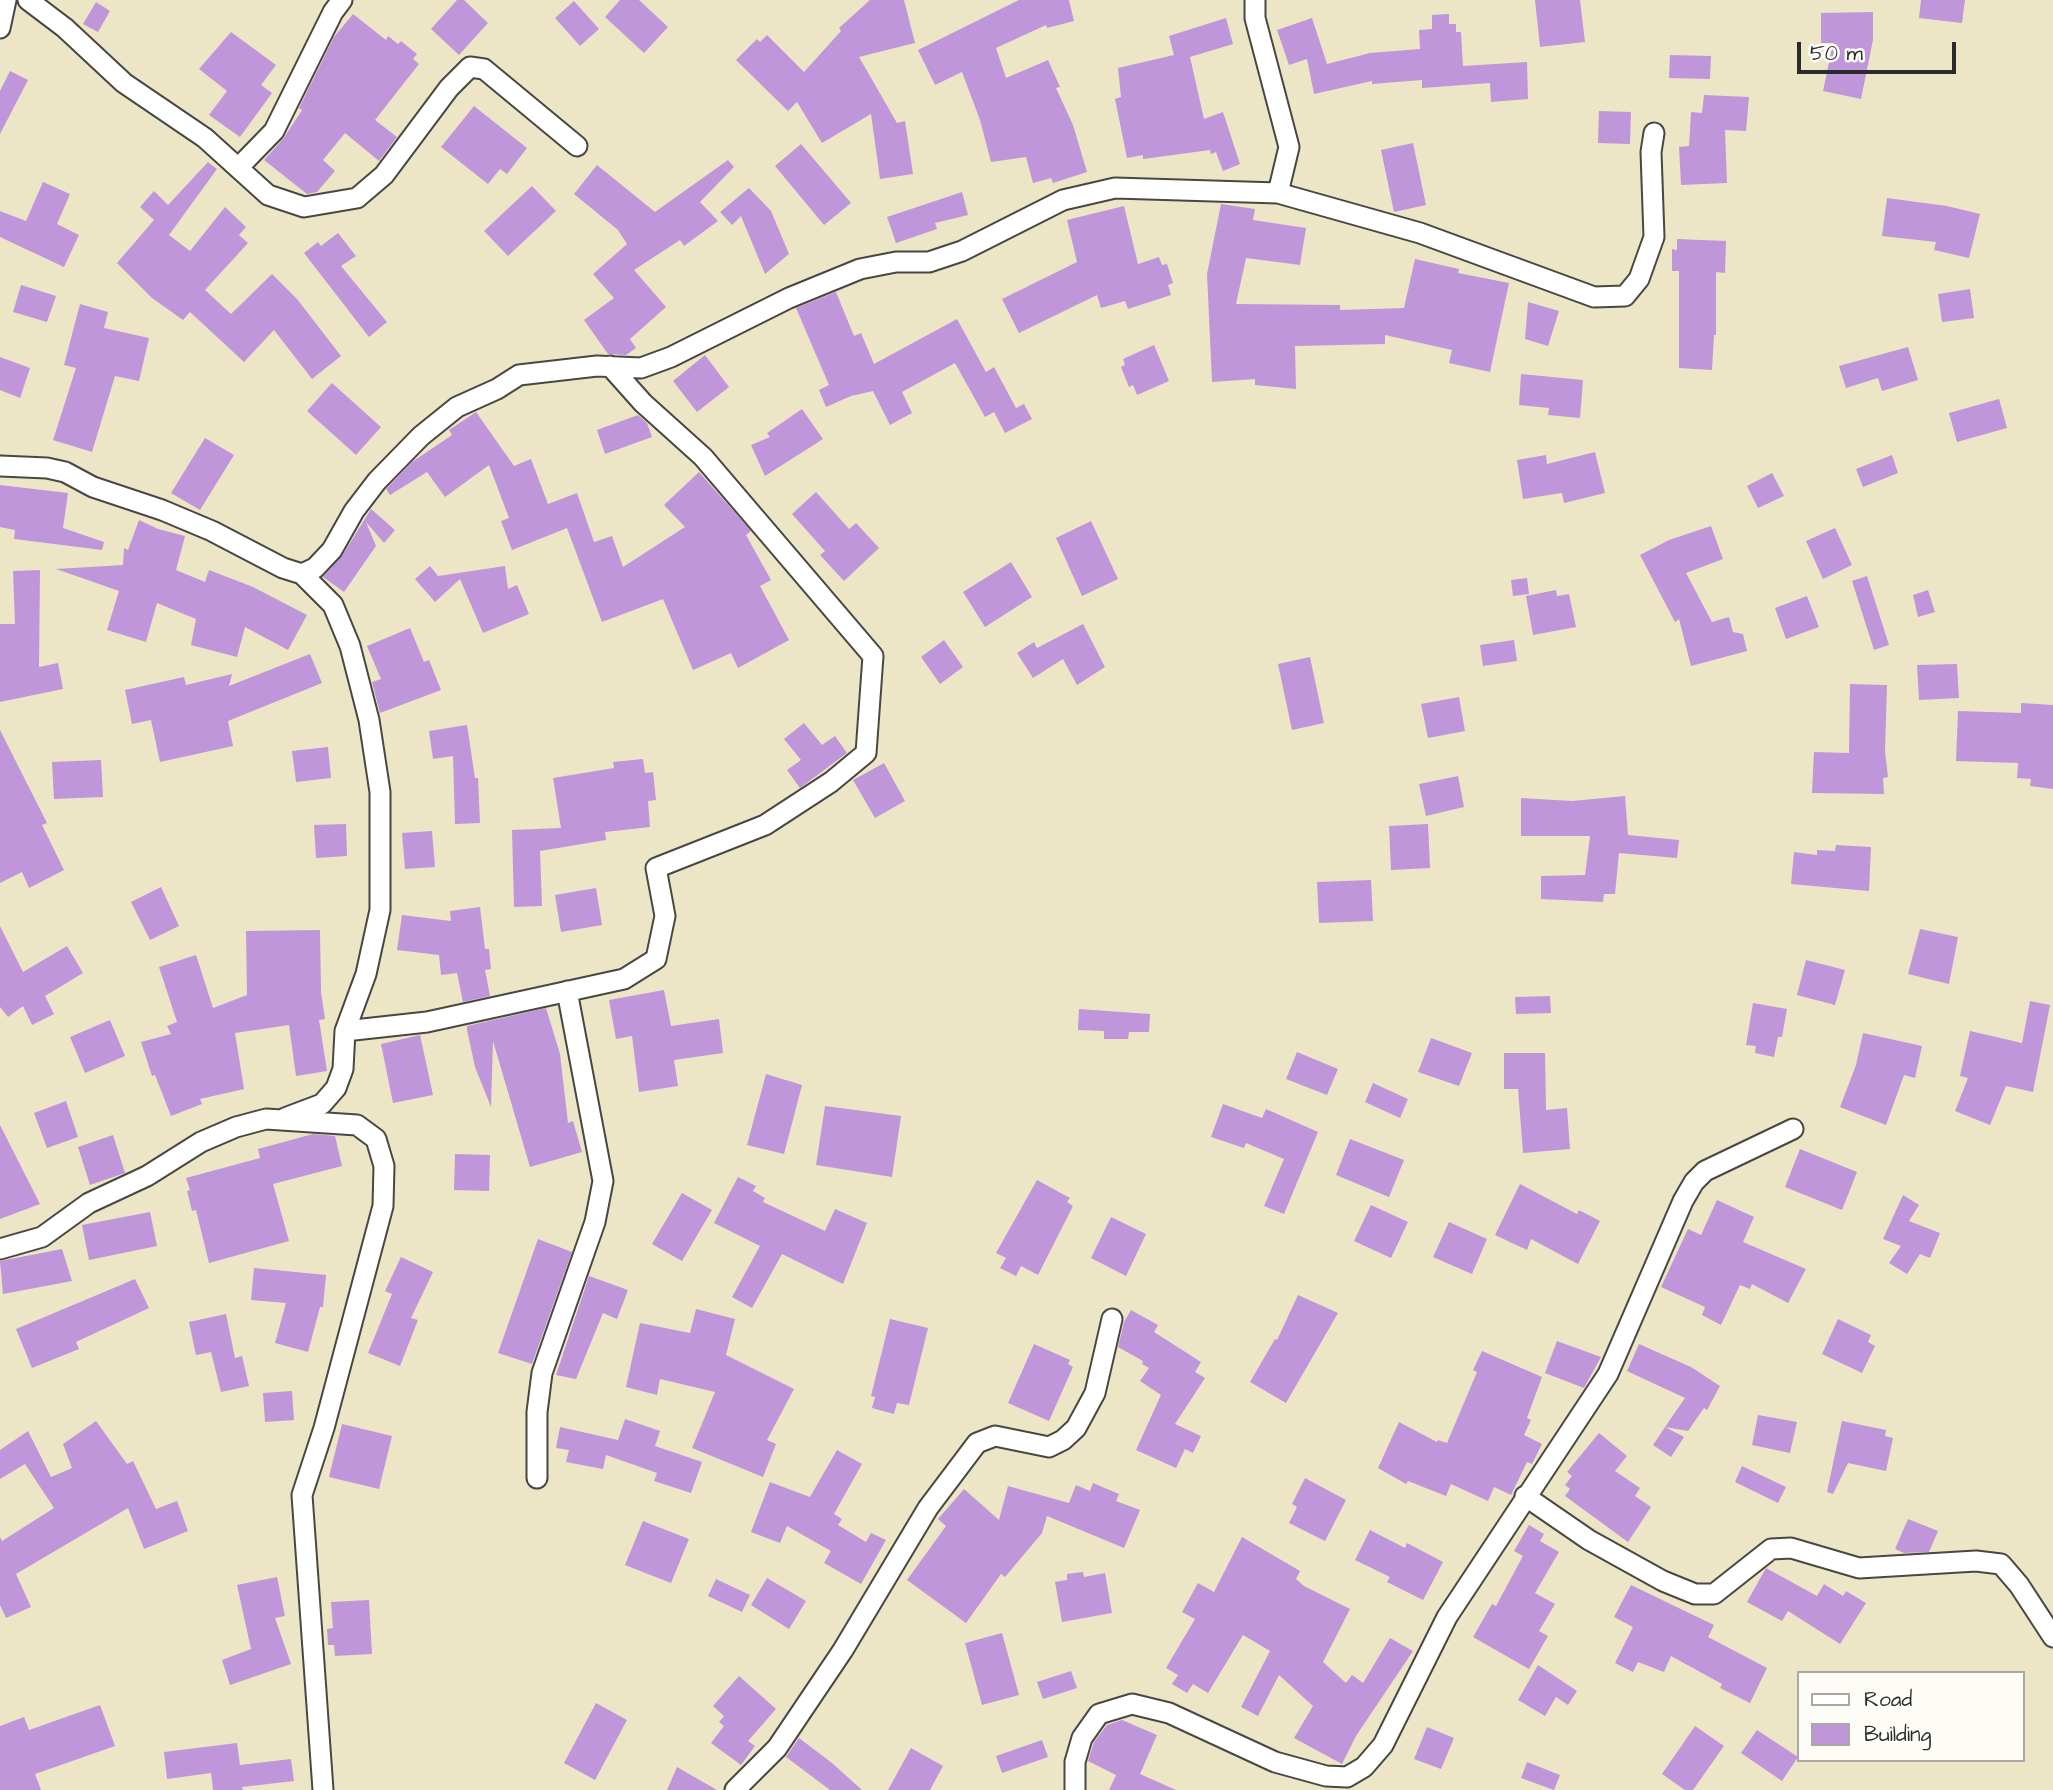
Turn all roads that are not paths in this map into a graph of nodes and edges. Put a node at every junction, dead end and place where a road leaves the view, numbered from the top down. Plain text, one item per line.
1 (6, 0) edge
2 (28, 0) edge
3 (342, 0) edge
4 (1255, 0) edge
5 (0, 28) edge
6 (1654, 134) dead end
7 (576, 146) dead end
8 (238, 169) junction
9 (1278, 193) junction
10 (610, 366) junction
11 (0, 466) edge
12 (302, 573) junction
13 (567, 991) junction
14 (345, 1031) junction
15 (278, 1120) junction
16 (1793, 1129) dead end
17 (0, 1249) edge
18 (1112, 1319) dead end
19 (537, 1478) dead end
20 (1525, 1496) junction
21 (2053, 1637) edge
22 (323, 1790) edge
23 (735, 1790) edge
24 (1075, 1790) edge

1 - 5 street
2 - 8 street
3 - 8 street
4 - 9 street
6 - 9 street
7 - 8 street
9 - 10 street
10 - 12 street
10 - 13 street
11 - 12 street
12 - 14 street
13 - 14 street
13 - 19 street
14 - 15 street
15 - 17 street
15 - 22 street
16 - 20 street
18 - 23 street
20 - 21 street
20 - 24 street

